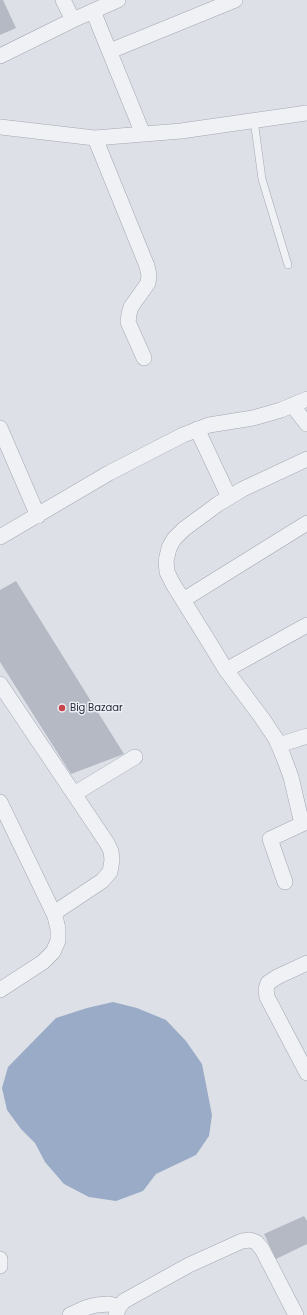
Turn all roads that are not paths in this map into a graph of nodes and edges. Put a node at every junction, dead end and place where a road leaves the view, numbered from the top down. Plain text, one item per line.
1 (63, 0) edge
2 (118, 0) edge
3 (235, 0) edge
4 (93, 11) junction
5 (73, 20) junction
6 (110, 51) junction
7 (0, 56) edge
8 (307, 113) edge
9 (254, 120) junction
10 (0, 127) edge
11 (143, 134) junction
12 (96, 138) junction
13 (288, 265) dead end
14 (144, 358) dead end
15 (307, 399) edge
16 (292, 405) junction
17 (307, 424) edge
18 (0, 428) edge
19 (197, 429) junction
20 (307, 459) edge
21 (229, 498) junction
22 (38, 516) junction
23 (307, 523) edge
24 (0, 537) edge
25 (183, 600) junction
26 (307, 625) edge
27 (226, 670) junction
28 (0, 684) edge
29 (307, 736) edge
30 (279, 745) junction
31 (136, 757) dead end
32 (74, 794) junction
33 (0, 802) edge
34 (285, 882) dead end
35 (54, 913) junction
36 (307, 963) edge
37 (0, 990) edge
38 (307, 1073) edge
39 (0, 1260) edge
40 (0, 1266) edge
41 (118, 1311) edge
42 (70, 1315) edge
43 (296, 1315) edge

1 - 5 street
2 - 4 street
3 - 6 street
4 - 5 street
4 - 6 street
5 - 7 street
6 - 11 street
8 - 9 street
9 - 11 street
9 - 13 lane
10 - 12 street
11 - 12 street
12 - 14 street
15 - 16 street
16 - 17 street
16 - 19 street
18 - 22 street
19 - 21 street
19 - 22 street
20 - 21 street
21 - 25 street
22 - 24 street
23 - 25 street
25 - 27 street
26 - 27 street
27 - 30 street
28 - 32 street
29 - 30 street
30 - 34 street
31 - 32 street
32 - 35 street
33 - 35 street
35 - 37 street
36 - 38 street
39 - 40 street
41 - 42 street
41 - 43 street

